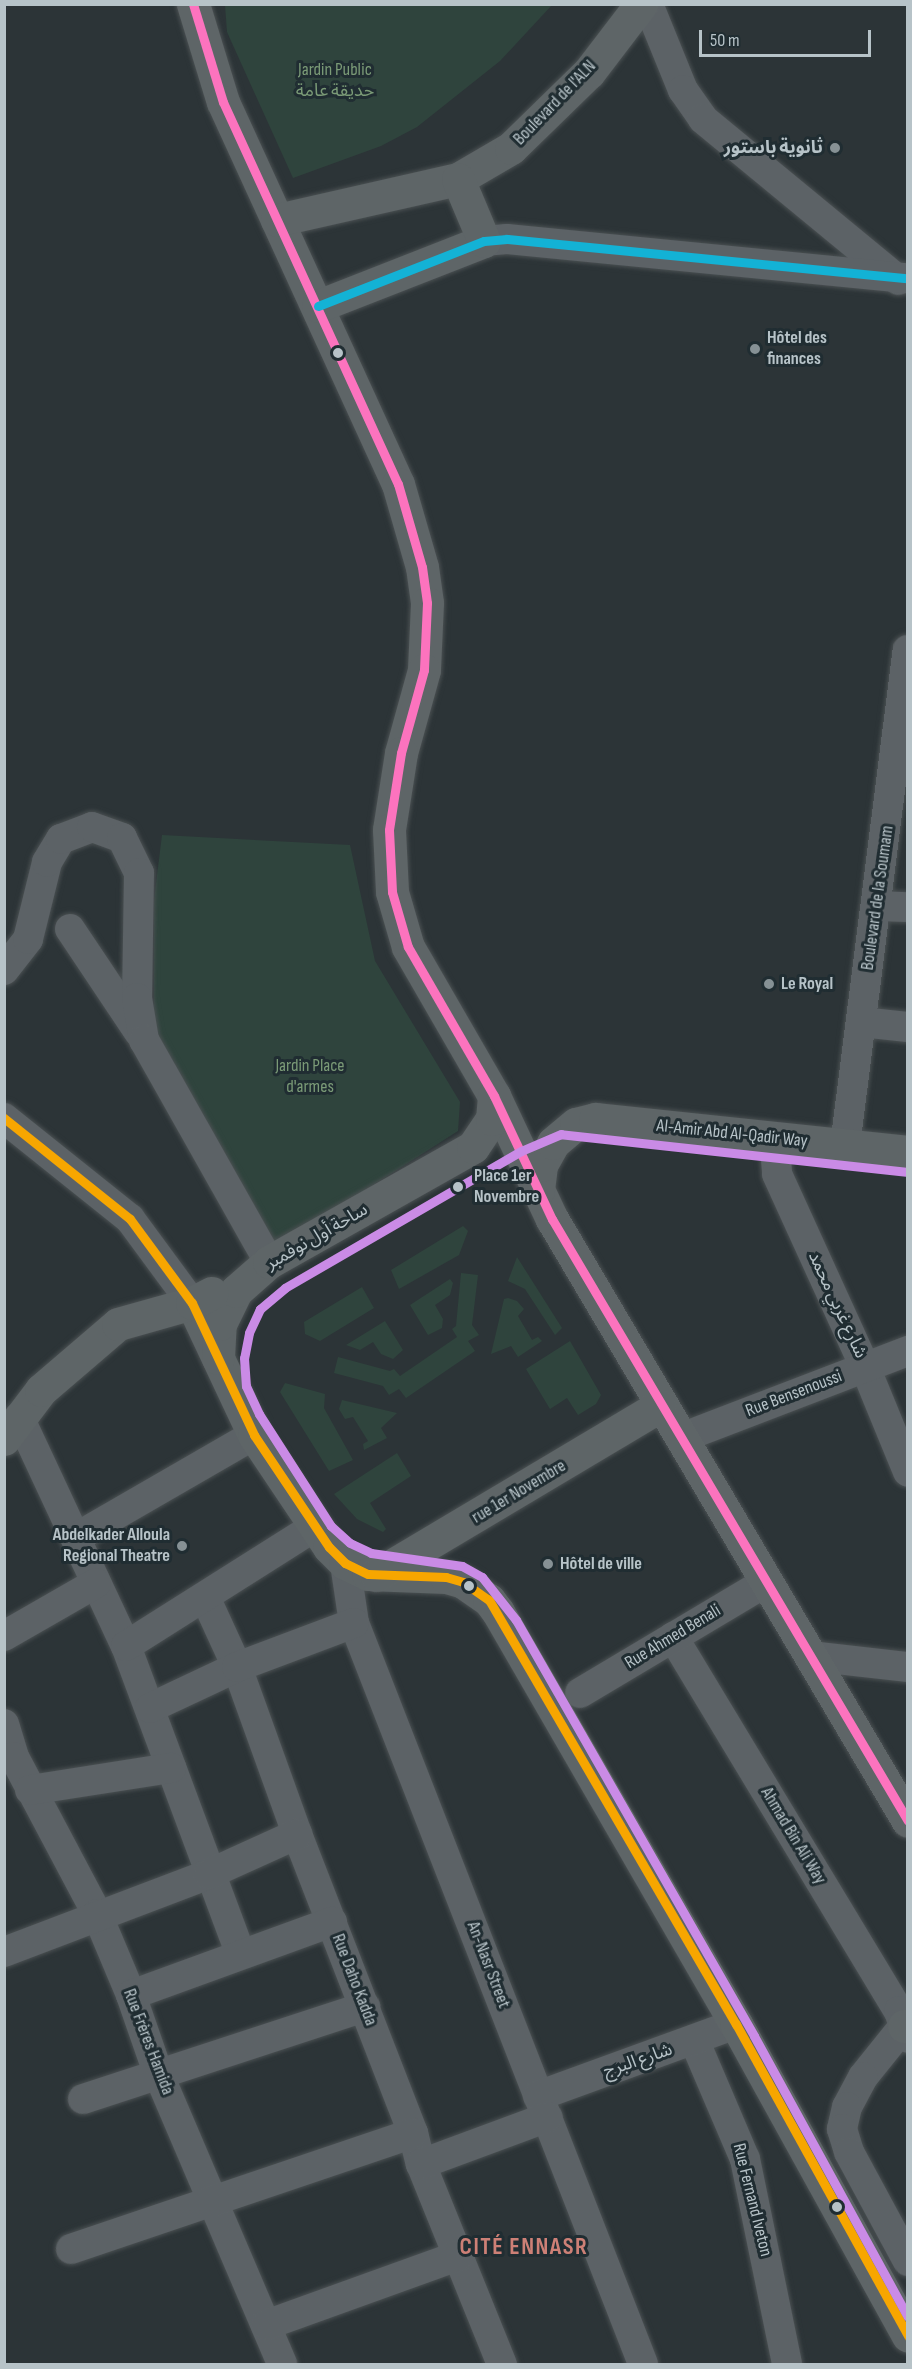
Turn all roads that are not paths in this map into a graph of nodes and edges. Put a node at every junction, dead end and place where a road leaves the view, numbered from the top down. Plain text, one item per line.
1 (193, 4) edge
2 (641, 4) edge
3 (648, 4) edge
4 (458, 179) junction
5 (277, 220) junction
6 (484, 241) junction
7 (904, 283) edge
8 (318, 306) junction
9 (908, 650) edge
10 (898, 815) edge
11 (876, 906) junction
12 (908, 907) edge
13 (70, 929) dead end
14 (4, 970) edge
15 (861, 1022) junction
16 (908, 1027) edge
17 (144, 1040) junction
18 (494, 1096) junction
19 (4, 1118) edge
20 (774, 1137) junction
21 (845, 1146) junction
22 (908, 1152) edge
23 (538, 1190) junction
24 (269, 1262) junction
25 (192, 1303) junction
26 (908, 1351) edge
27 (218, 1363) junction
28 (865, 1367) junction
29 (660, 1406) junction
30 (12, 1428) edge
31 (254, 1435) junction
32 (681, 1438) junction
33 (908, 1472) edge
34 (313, 1528) junction
35 (77, 1537) junction
36 (345, 1563) junction
37 (376, 1575) junction
38 (766, 1582) junction
39 (96, 1583) junction
40 (205, 1597) junction
41 (354, 1623) junction
42 (4, 1636) edge
43 (673, 1637) junction
44 (126, 1646) junction
45 (810, 1656) junction
46 (237, 1667) junction
47 (908, 1667) edge
48 (580, 1693) dead end
49 (150, 1708) junction
50 (4, 1724) edge
51 (171, 1767) junction
52 (30, 1790) junction
53 (908, 1821) edge
54 (297, 1834) junction
55 (209, 1874) junction
56 (97, 1914) junction
57 (332, 1922) junction
58 (4, 1952) edge
59 (240, 1953) junction
60 (131, 1995) junction
61 (365, 2007) junction
62 (736, 2024) junction
63 (906, 2030) edge
64 (695, 2042) junction
65 (159, 2076) junction
66 (83, 2099) dead end
67 (543, 2107) junction
68 (413, 2133) junction
69 (421, 2164) junction
70 (215, 2201) junction
71 (71, 2249) dead end
72 (460, 2255) junction
73 (908, 2261) edge
74 (266, 2325) junction
75 (908, 2336) edge
76 (282, 2364) edge
77 (502, 2364) edge
78 (643, 2364) edge
79 (787, 2364) edge

1 - 5 main road
2 - 4 main road, Boulevard de l'ALN
3 - 7 street
4 - 5 main road, Boulevard de l'ALN
4 - 6 main road
5 - 8 main road
6 - 7 street
6 - 8 main road
8 - 18 main road
9 - 10 street, Boulevard de la Soumam
10 - 11 street, Boulevard de la Soumam
11 - 12 street
11 - 15 street, Boulevard de la Soumam
13 - 17 street
14 - 17 street
15 - 16 street
15 - 21 street, Boulevard de la Soumam
17 - 24 street
18 - 23 main road
18 - 24 main road, ساحة أول نوفمبر
19 - 25 street
20 - 21 main road, Al-Amir Abd Al-Qadir Way
20 - 23 main road, Al-Amir Abd Al-Qadir Way
20 - 28 street, شارع غربي محمد
21 - 22 main road, Al-Amir Abd Al-Qadir Way
23 - 29 main road
24 - 25 main road
24 - 27 main road, ساحة أول نوفمبر
25 - 27 main road
25 - 30 main road
26 - 28 street, Rue Bensenoussi
27 - 31 main road, ساحة أول نوفمبر
28 - 32 street, Rue Bensenoussi
28 - 33 street, شارع غربي محمد
29 - 32 main road
29 - 37 main road, rue 1er Novembre
30 - 35 street
31 - 34 main road, ساحة أول نوفمبر
31 - 35 street
32 - 38 main road
34 - 36 main road, ساحة أول نوفمبر
34 - 40 street
35 - 39 street
36 - 37 main road, ساحة أول نوفمبر
36 - 41 street, An-Nasr Street
37 - 62 main road, ساحة أول نوفمبر
38 - 43 street, Rue Ahmed Benali
38 - 45 main road
39 - 42 street
39 - 44 street
40 - 44 street
40 - 46 street, Rue Daho Kadda
41 - 46 street
41 - 67 street, An-Nasr Street
43 - 48 street, Rue Ahmed Benali
43 - 63 street, Ahmad Bin Ali Way
44 - 49 street
45 - 47 street
45 - 53 main road
46 - 49 street
46 - 54 street, Rue Daho Kadda
49 - 51 street
50 - 52 street, Rue Frères Hamida
51 - 52 street
51 - 55 street
52 - 56 street, Rue Frères Hamida
54 - 55 street
54 - 57 street, Rue Daho Kadda
55 - 56 street
55 - 59 street
56 - 58 street
56 - 60 street, Rue Frères Hamida
57 - 59 street
57 - 61 street, Rue Daho Kadda
59 - 60 street
60 - 65 street, Rue Frères Hamida
61 - 65 street
61 - 68 street, Rue Daho Kadda
62 - 64 street, شارع البرج
62 - 75 main road, ساحة أول نوفمبر
63 - 73 street
64 - 67 street, شارع البرج
64 - 79 street, Rue Fernand Iveton
65 - 66 street
65 - 70 street, Rue Frères Hamida
67 - 69 street, شارع البرج
67 - 78 street, An-Nasr Street
68 - 69 street, Rue Daho Kadda
68 - 70 street
69 - 72 street, Rue Daho Kadda
70 - 71 street
70 - 74 street, Rue Frères Hamida
72 - 74 street
72 - 77 street, Rue Daho Kadda
74 - 76 street, Rue Frères Hamida

